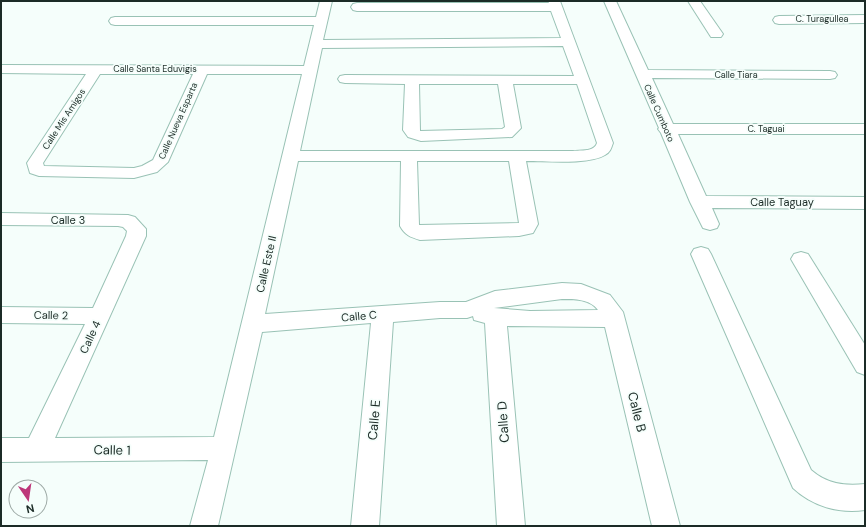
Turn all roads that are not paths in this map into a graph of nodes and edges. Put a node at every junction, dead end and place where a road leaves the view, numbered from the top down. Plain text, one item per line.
1 (326, 1) edge
2 (610, 1) edge
3 (694, 1) edge
4 (555, 4) edge
5 (357, 7) dead end
6 (865, 19) edge
7 (779, 20) dead end
8 (115, 21) dead end
9 (320, 21) junction
10 (716, 34) dead end
11 (569, 42) junction
12 (316, 44) junction
13 (1, 69) edge
14 (96, 69) junction
15 (202, 69) junction
16 (309, 70) junction
17 (642, 74) junction
18 (830, 75) dead end
19 (345, 79) dead end
20 (412, 80) junction
21 (505, 80) junction
22 (582, 80) junction
23 (865, 128) edge
24 (666, 129) junction
25 (290, 156) junction
26 (409, 156) junction
27 (517, 156) junction
28 (36, 169) joint
29 (699, 202) junction
30 (865, 203) edge
31 (1, 219) edge
32 (133, 224) joint
33 (710, 224) dead end
34 (701, 254) dead end
35 (801, 259) dead end
36 (467, 310) junction
37 (608, 310) junction
38 (383, 314) junction
39 (1, 315) edge
40 (100, 316) junction
41 (495, 317) junction
42 (252, 324) junction
43 (865, 365) edge
44 (224, 448) junction
45 (37, 449) junction
46 (1, 450) edge
47 (865, 497) edge
48 (204, 526) edge
49 (365, 526) edge
50 (511, 526) edge
51 (666, 526) edge

1 - 9 street, Calle Este II
2 - 17 street, Calle Cumboto
3 - 10 street
4 - 5 street
4 - 11 street
6 - 7 street, C. Turagullea
8 - 9 street
9 - 12 street, Calle Este II
11 - 12 street
11 - 22 street
12 - 16 street, Calle Este II
13 - 14 street, Calle Santa Eduvigis
14 - 15 street, Calle Santa Eduvigis
14 - 28 street, Calle Mis Amigos
15 - 16 street, Calle Santa Eduvigis
15 - 28 street, Calle Nueva Esparta
16 - 25 street, Calle Este II
17 - 18 street, Calle Tiara
17 - 24 street, Calle Cumboto
19 - 20 street
20 - 21 street
20 - 21 street
21 - 22 street
22 - 27 street
23 - 24 street, C. Taguai
24 - 29 street, Calle Cumboto
25 - 26 street
25 - 42 street, Calle Este II
26 - 27 street
26 - 27 street
29 - 30 street, Calle Taguay
29 - 33 street, Calle Cumboto
31 - 32 street, Calle 3
32 - 40 street, Calle 4
34 - 47 street
35 - 43 street
36 - 37 street, Calle C
36 - 38 street, Calle C
36 - 41 street, Calle C
37 - 41 street, Calle C
37 - 51 street, Calle B
38 - 42 street, Calle C
38 - 49 street, Calle E
39 - 40 street, Calle 2
40 - 45 street, Calle 4
41 - 50 street, Calle D
42 - 44 street, Calle Este II
44 - 45 street, Calle 1
44 - 48 street, Calle Este II
45 - 46 street, Calle 1

